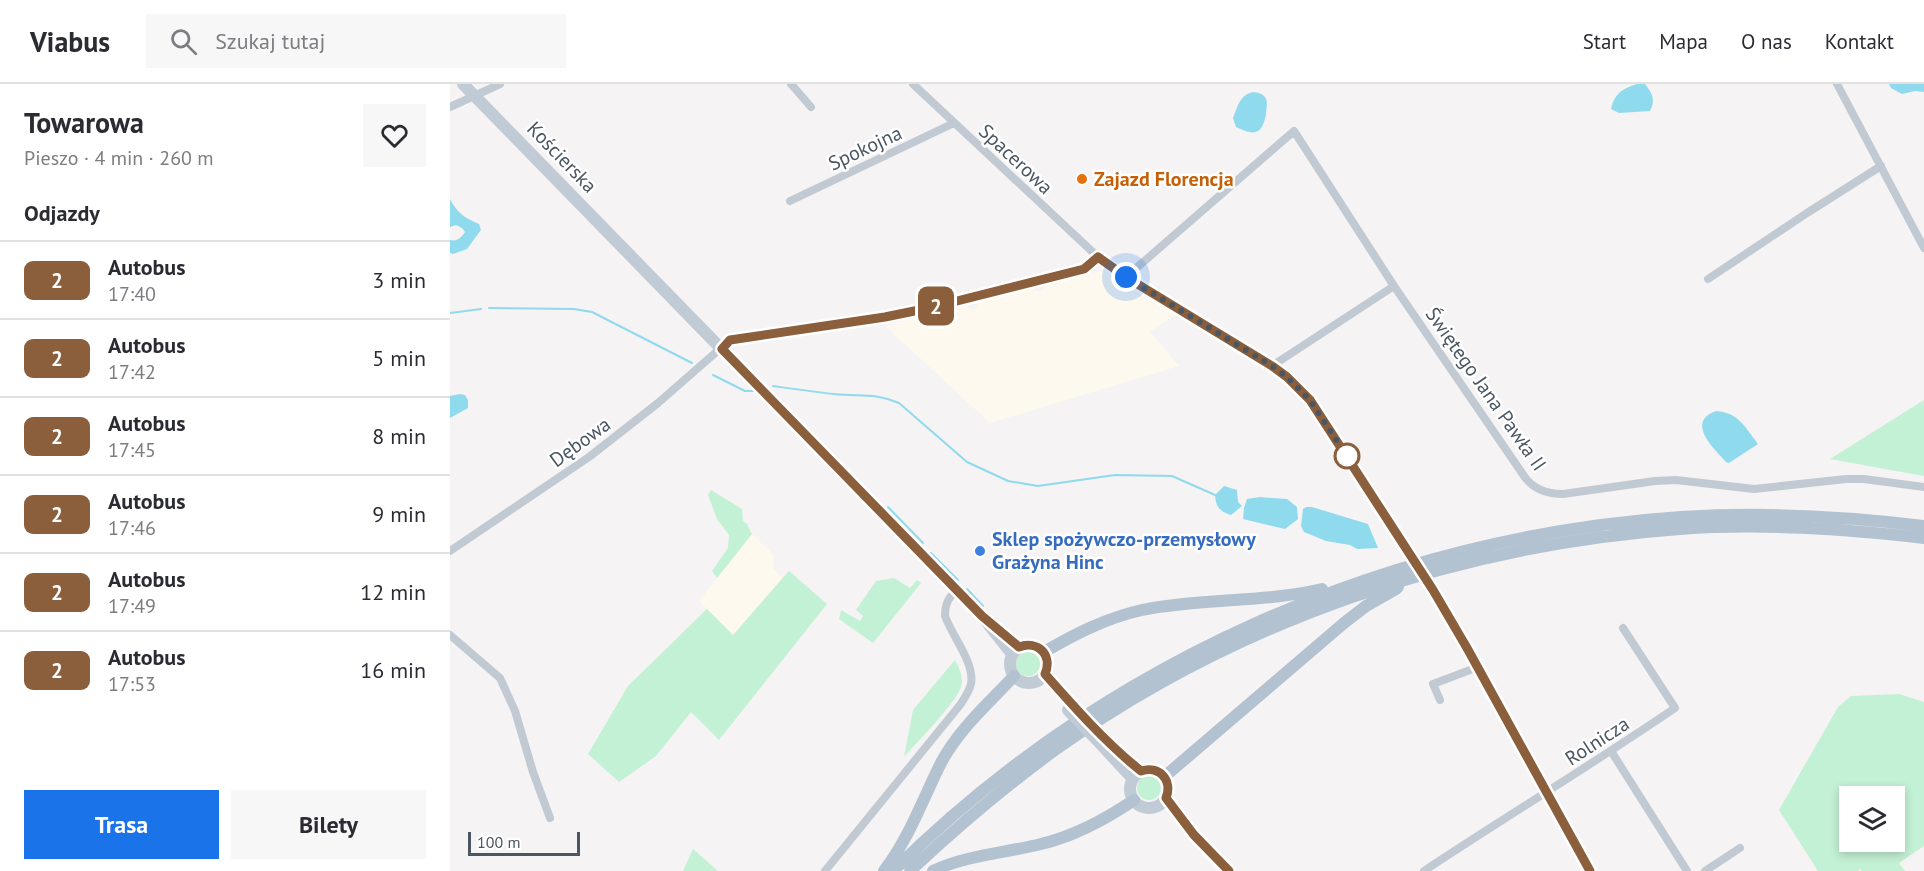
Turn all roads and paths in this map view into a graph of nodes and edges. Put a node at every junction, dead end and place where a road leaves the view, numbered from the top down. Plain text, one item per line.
1 (464, 84) edge
2 (500, 84) edge
3 (791, 84) edge
4 (913, 84) edge
5 (1837, 84) edge
6 (475, 96) junction
7 (450, 107) edge
8 (811, 107) dead end
9 (954, 123) junction
10 (1881, 166) junction
11 (790, 201) dead end
12 (1924, 248) edge
13 (1098, 257) junction
14 (1126, 277) junction
15 (1707, 279) dead end
16 (1394, 286) junction
17 (722, 349) junction
18 (1272, 366) junction
19 (1924, 488) edge
20 (1924, 526) edge
21 (1924, 538) edge
22 (450, 551) edge
23 (1401, 582) junction
24 (1341, 588) junction
25 (957, 590) junction
26 (1623, 628) dead end
27 (450, 635) edge
28 (1015, 650) junction
29 (1044, 652) junction
30 (1478, 667) junction
31 (1014, 676) junction
32 (1041, 677) junction
33 (1440, 700) dead end
34 (1611, 751) junction
35 (1137, 775) junction
36 (1164, 777) junction
37 (1547, 792) junction
38 (1134, 800) junction
39 (1162, 802) junction
40 (550, 818) dead end
41 (1740, 848) dead end
42 (825, 871) edge
43 (884, 871) edge
44 (893, 871) edge
45 (910, 871) edge
46 (933, 871) edge
47 (1229, 871) edge
48 (1424, 871) edge
49 (1590, 871) edge
50 (1688, 871) edge
51 (1705, 871) edge

1 - 6 main road, Kościerska
2 - 6 street
3 - 8 street
4 - 9 street, Spacerowa
5 - 10 street
6 - 7 street
6 - 17 main road, Kościerska
9 - 11 street, Spokojna
9 - 13 street, Spacerowa
10 - 12 street
10 - 15 street
13 - 14 street, Spacerowa
13 - 17 street, Dębowa
14 - 16 street, Świętego Jana Pawła II
14 - 18 street, Spacerowa
16 - 18 street
16 - 19 street, Świętego Jana Pawła II
17 - 22 street, Dębowa
17 - 25 main road, Kościerska
18 - 30 street, Spacerowa, bridge
20 - 24 main road
21 - 23 main road
23 - 36 main road
23 - 45 main road
24 - 29 main road
24 - 44 main road
25 - 28 main road, Kościerska
25 - 42 street
26 - 34 street, Rolnicza
27 - 40 street
28 - 29 main road
28 - 31 main road
29 - 32 main road
30 - 33 street
30 - 37 street, Spacerowa
31 - 32 main road
31 - 43 main road
32 - 35 main road
34 - 37 street, Rolnicza
34 - 50 street
35 - 36 main road
35 - 38 main road
36 - 39 main road
37 - 48 street, Rolnicza
37 - 49 street, Spacerowa
38 - 39 main road
38 - 46 main road
39 - 47 main road
41 - 51 street

